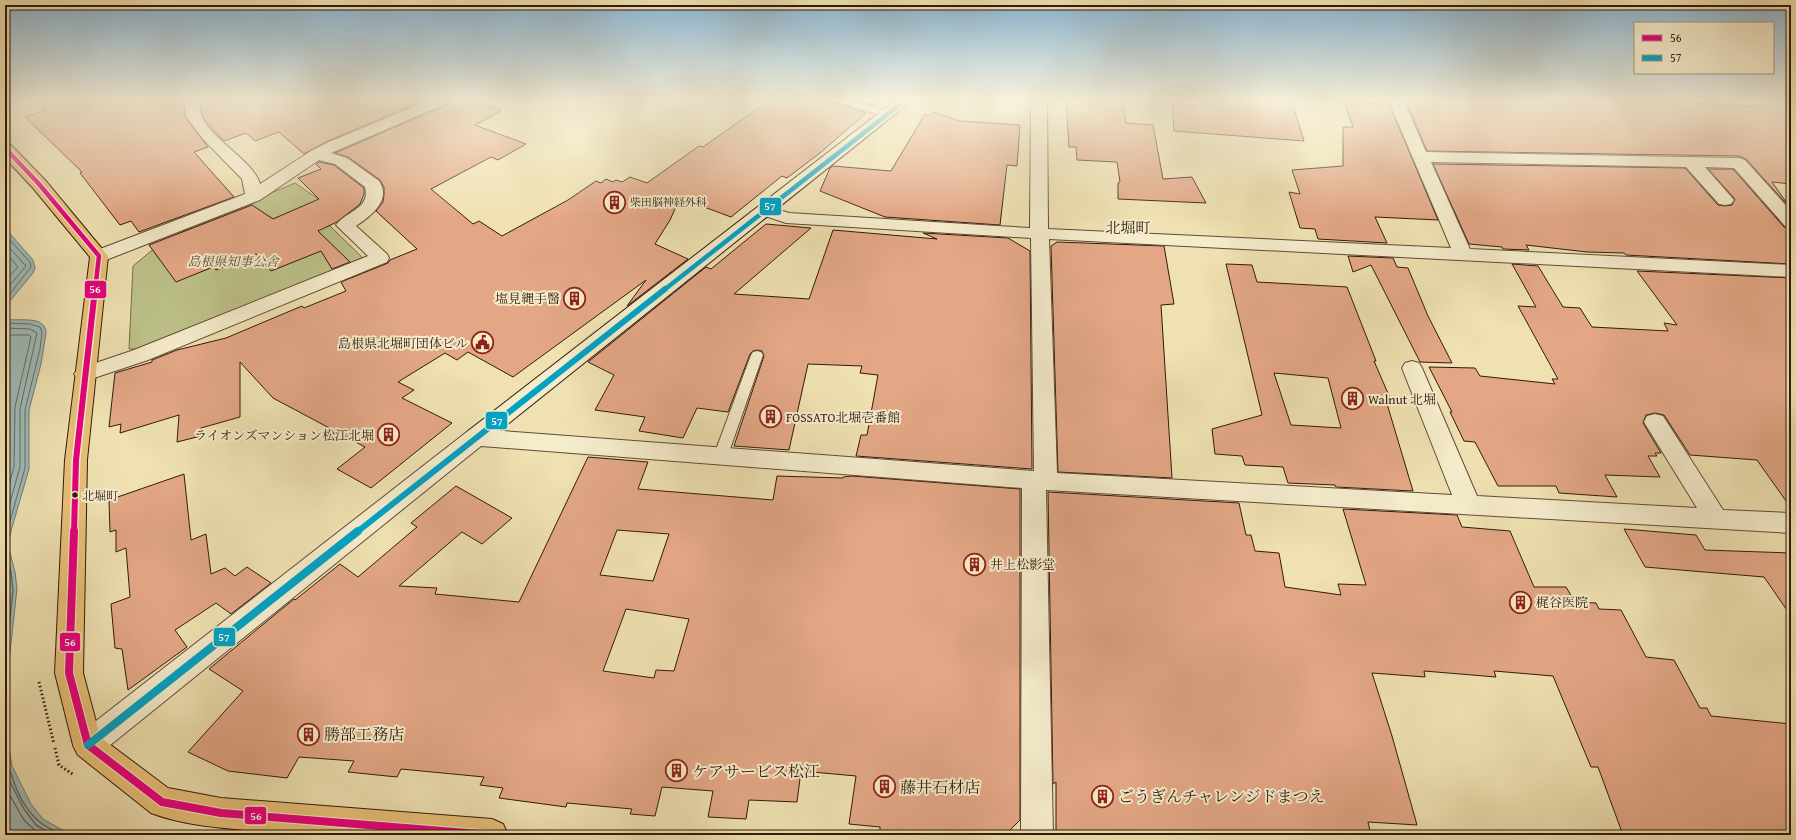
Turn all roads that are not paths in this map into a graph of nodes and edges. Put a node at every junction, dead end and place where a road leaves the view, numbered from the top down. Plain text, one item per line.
1 (211, 138) edge
2 (351, 138) edge
3 (857, 138) edge
4 (1039, 138) edge
5 (1412, 138) edge
6 (5, 148) edge
7 (317, 154) junction
8 (1420, 157) junction
9 (1691, 162) junction
10 (254, 196) junction
11 (1725, 200) dead end
12 (765, 210) junction
13 (1791, 222) edge
14 (1039, 232) junction
15 (1463, 255) junction
16 (99, 256) junction
17 (1791, 271) edge
18 (757, 355) dead end
19 (1412, 368) dead end
20 (85, 374) junction
21 (1654, 422) dead end
22 (476, 437) junction
23 (721, 455) junction
24 (1040, 480) junction
25 (1468, 504) junction
26 (1716, 518) junction
27 (1791, 523) edge
28 (88, 745) junction
29 (492, 835) edge
30 (1037, 835) edge

1 - 10 street
2 - 7 street
3 - 12 street
4 - 14 street
5 - 8 street
6 - 16 main road
7 - 10 street
7 - 20 street
8 - 9 street
8 - 15 street
9 - 11 street
9 - 13 street
10 - 16 street
12 - 14 street
12 - 22 street
14 - 15 street
14 - 24 street
15 - 17 street
16 - 20 main road
18 - 23 lane
19 - 25 street
20 - 28 main road
21 - 26 street
22 - 23 street
22 - 28 street
23 - 24 street
24 - 25 street
24 - 30 street
25 - 26 street
26 - 27 street
28 - 29 main road

